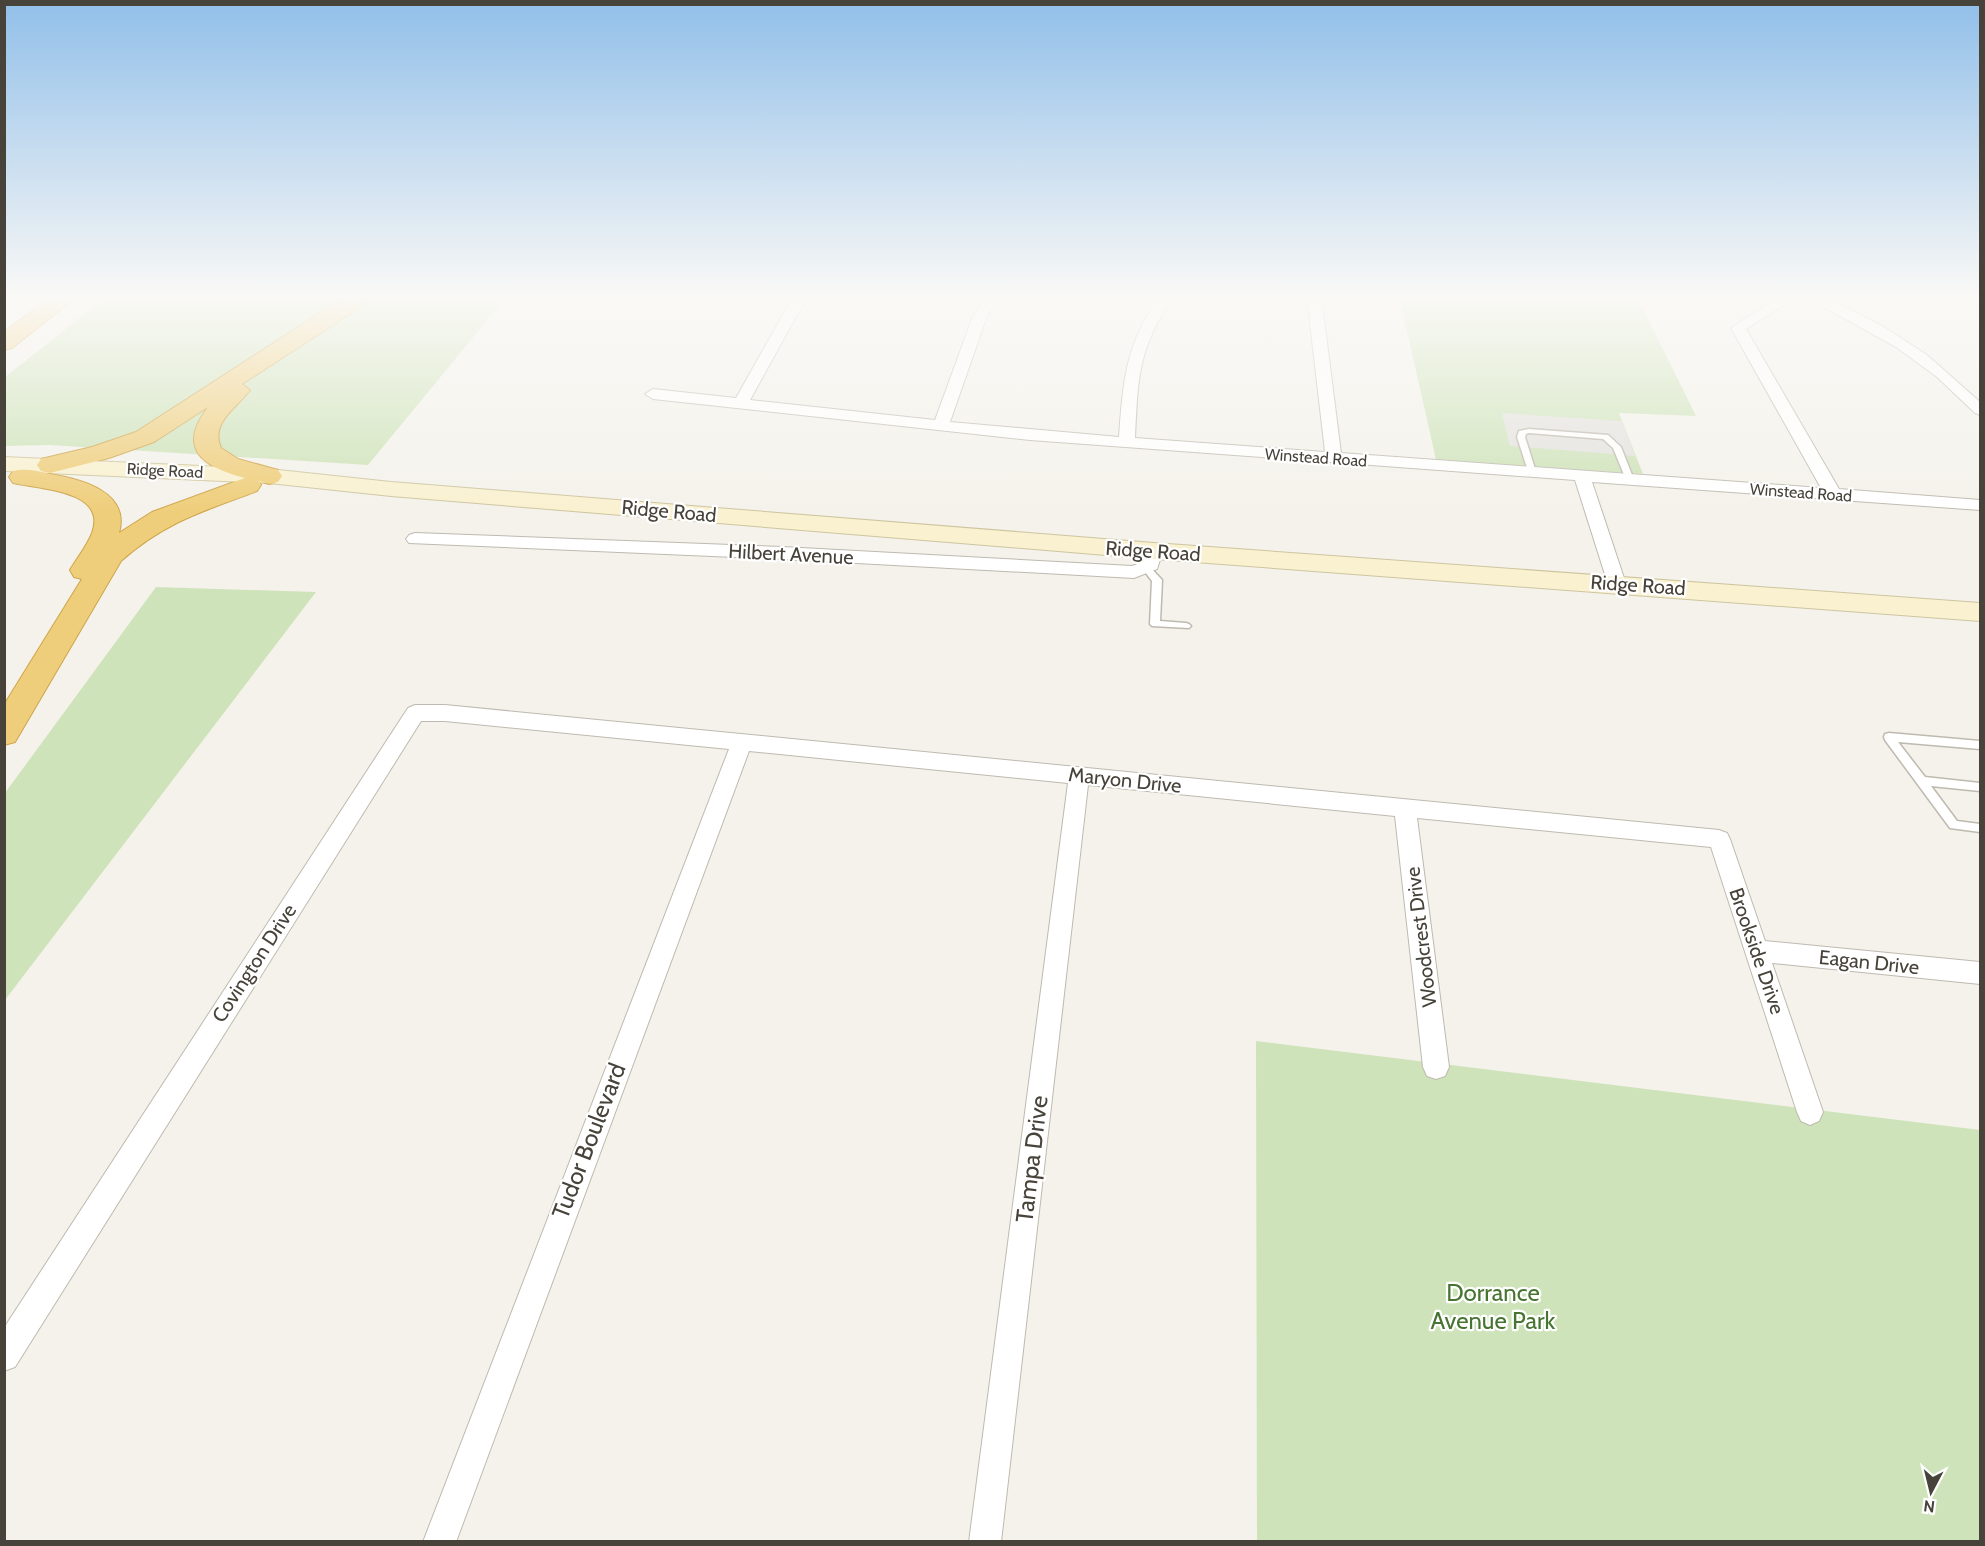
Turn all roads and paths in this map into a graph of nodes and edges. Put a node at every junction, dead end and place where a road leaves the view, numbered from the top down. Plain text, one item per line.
1 (252, 367) edge
2 (271, 367) edge
3 (761, 367) edge
4 (962, 367) edge
5 (1133, 367) edge
6 (1323, 367) edge
7 (1760, 367) edge
8 (1933, 367) edge
9 (653, 394) dead end
10 (741, 404) junction
11 (1980, 410) edge
12 (941, 425) junction
13 (1127, 443) junction
14 (1334, 458) junction
15 (50, 465) junction
16 (1532, 472) junction
17 (10, 473) edge
18 (1582, 476) junction
19 (259, 480) junction
20 (1630, 480) junction
21 (1833, 494) junction
22 (1980, 505) edge
23 (415, 539) dead end
24 (1150, 559) junction
25 (1617, 584) junction
26 (1980, 612) edge
27 (1186, 626) dead end
28 (4, 705) edge
29 (583, 727) joint
30 (4, 733) edge
31 (742, 742) junction
32 (1980, 745) edge
33 (1079, 776) junction
34 (1921, 781) junction
35 (1980, 787) edge
36 (1405, 808) junction
37 (1980, 828) edge
38 (1668, 834) joint
39 (1758, 951) junction
40 (1980, 974) edge
41 (1436, 1067) dead end
42 (1810, 1112) dead end
43 (4, 1356) edge
44 (439, 1542) edge
45 (985, 1542) edge

1 - 15 highway
2 - 19 highway
3 - 10 street
4 - 12 street
5 - 13 street
6 - 14 street
7 - 21 street
8 - 11 street
9 - 10 street, Winstead Road
10 - 12 street, Winstead Road
12 - 13 street, Winstead Road
13 - 14 street, Winstead Road
14 - 16 street, Winstead Road
15 - 17 street, Ridge Road
15 - 19 street, Ridge Road
16 - 18 street, Winstead Road
16 - 20 lane
17 - 19 street, Ridge Road
17 - 28 highway
18 - 20 street, Winstead Road
18 - 25 street
19 - 24 street, Ridge Road
19 - 30 highway
20 - 21 street, Winstead Road
21 - 22 street, Winstead Road
23 - 24 street, Hilbert Avenue
24 - 25 street, Ridge Road
24 - 27 lane
25 - 26 street, Ridge Road
29 - 31 street, Maryon Drive
29 - 43 street, Covington Drive
31 - 33 street, Maryon Drive
31 - 44 street, Tudor Boulevard
32 - 34 lane
33 - 36 street, Maryon Drive
33 - 45 street, Tampa Drive
34 - 35 lane
34 - 37 lane
36 - 38 street, Maryon Drive
36 - 41 street, Woodcrest Drive
38 - 39 street, Brookside Drive
39 - 40 street, Eagan Drive
39 - 42 street, Brookside Drive

